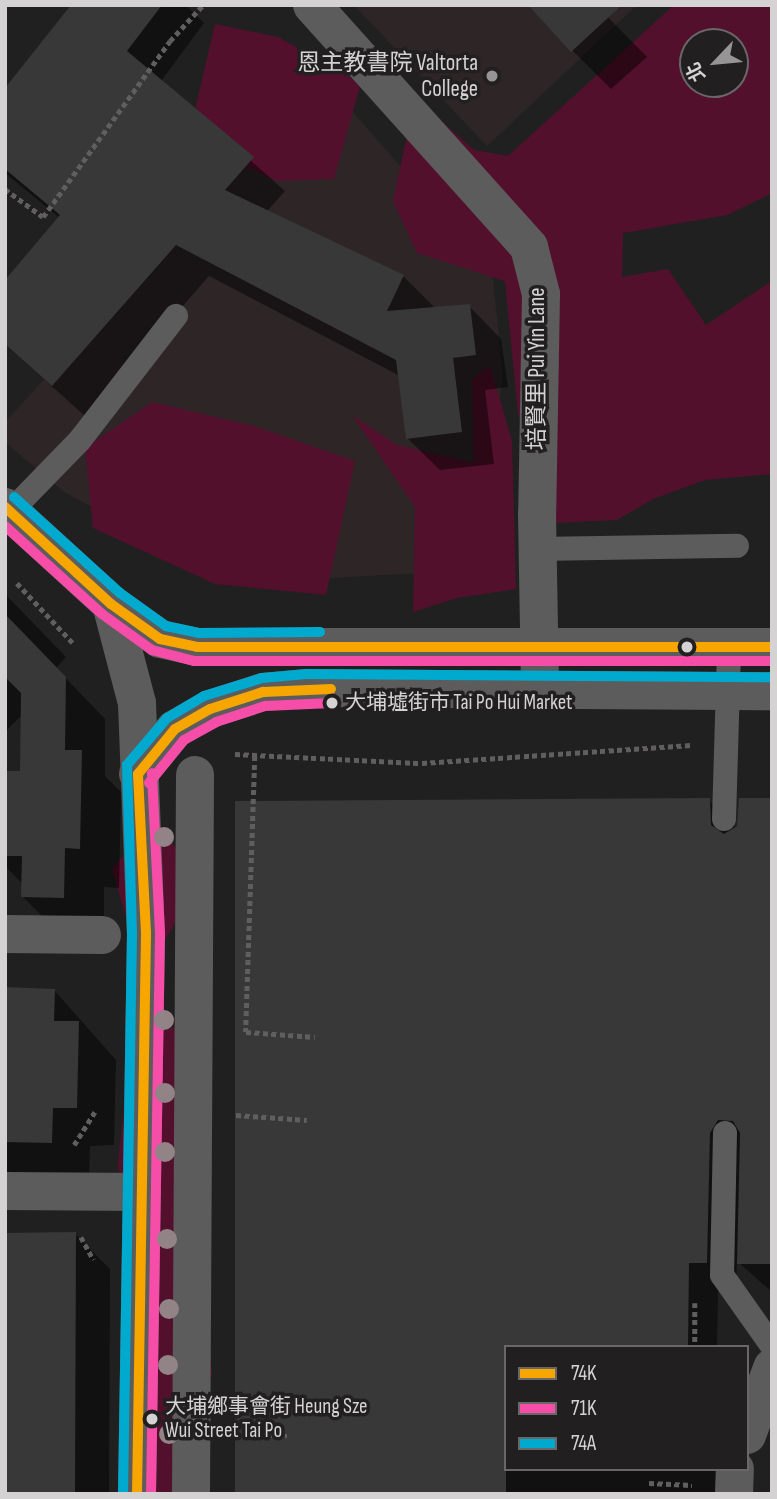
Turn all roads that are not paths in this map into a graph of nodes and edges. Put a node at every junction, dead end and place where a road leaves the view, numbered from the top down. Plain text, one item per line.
1 (312, 5) edge
2 (176, 316) dead end
3 (8, 510) edge
4 (737, 546) dead end
5 (537, 549) junction
6 (111, 604) junction
7 (538, 645) junction
8 (729, 648) junction
9 (772, 648) edge
10 (540, 691) junction
11 (772, 691) edge
12 (728, 692) junction
13 (138, 774) junction
14 (195, 775) road end
15 (724, 819) dead end
16 (5, 934) edge
17 (102, 935) dead end
18 (725, 1133) dead end
19 (5, 1191) edge
20 (142, 1192) junction
21 (772, 1346) edge
22 (772, 1368) edge
23 (749, 1430) edge
24 (735, 1471) edge
25 (137, 1494) edge
26 (191, 1494) edge
27 (734, 1494) edge

1 - 5 main road, 培賢里 Pui Yin Lane
2 - 3 lane
3 - 6 main road
4 - 5 lane
5 - 7 main road, 培賢里 Pui Yin Lane
6 - 7 main road
6 - 13 main road
7 - 8 main road
7 - 10 main road, 培賢里 Pui Yin Lane
8 - 9 main road
8 - 12 lane
10 - 12 main road
10 - 13 main road
11 - 12 main road
12 - 15 lane
13 - 20 main road
14 - 26 main road
16 - 17 main road
18 - 21 lane
19 - 20 main road
20 - 25 main road
22 - 23 main road
24 - 27 main road

